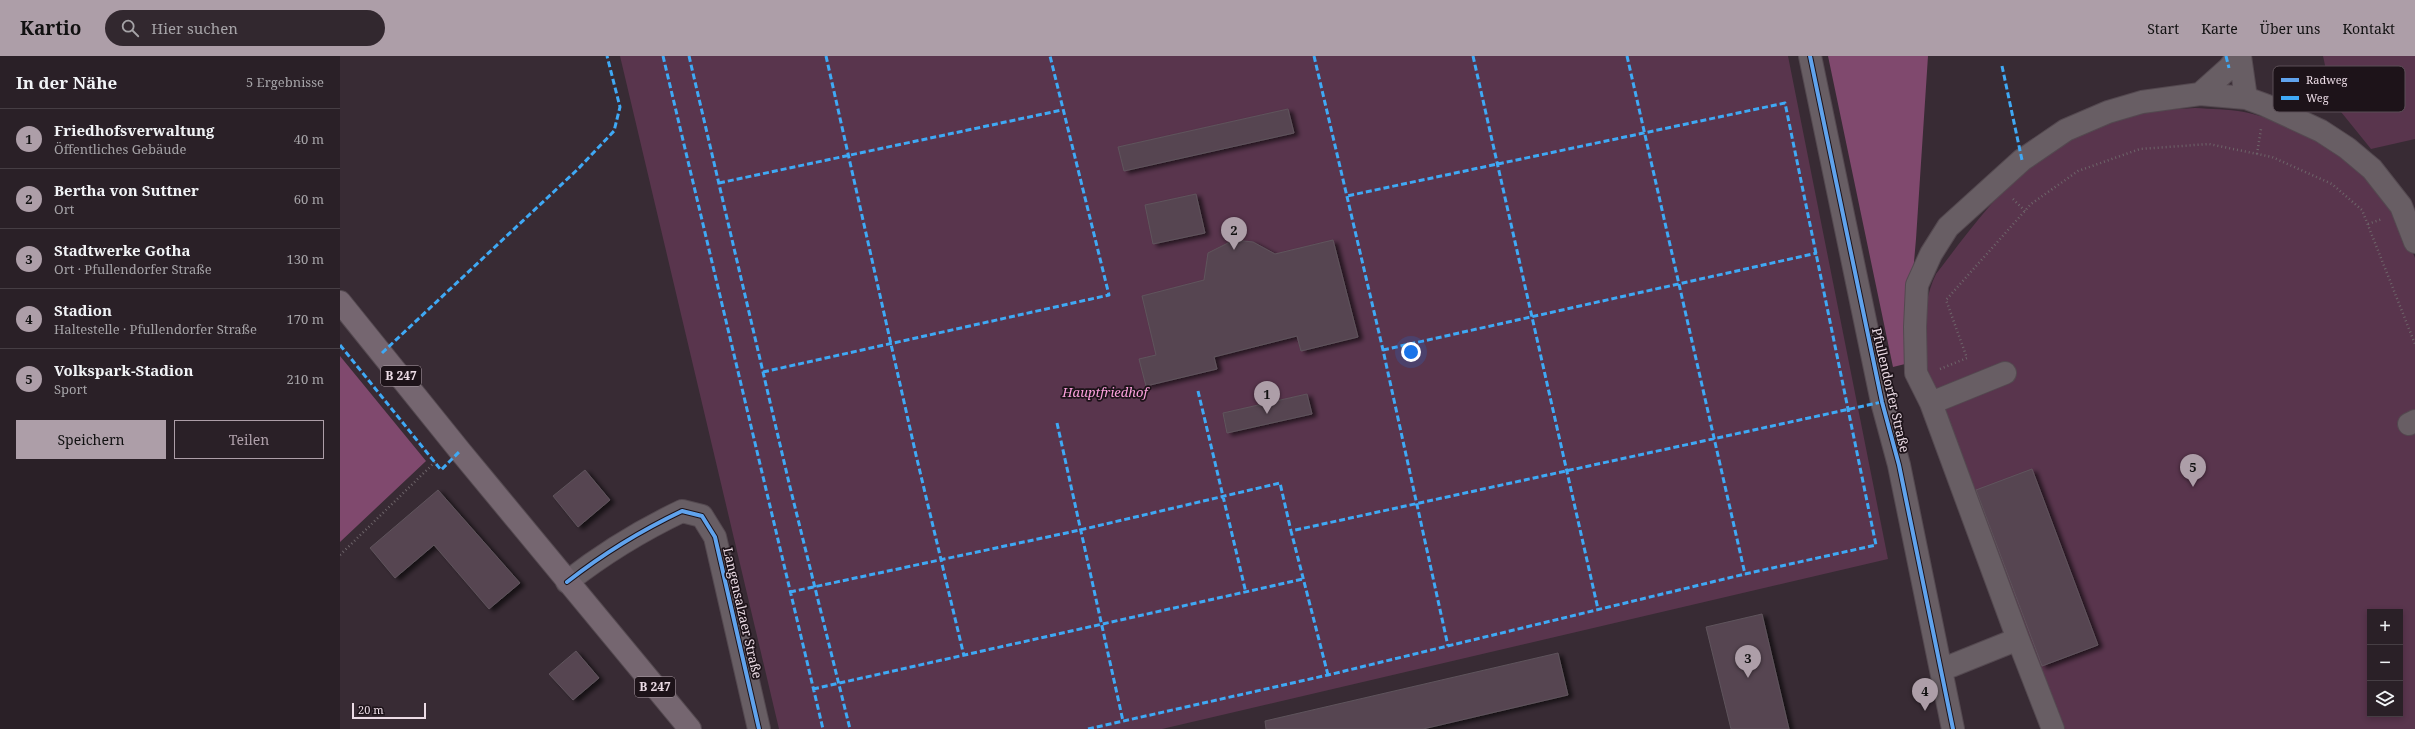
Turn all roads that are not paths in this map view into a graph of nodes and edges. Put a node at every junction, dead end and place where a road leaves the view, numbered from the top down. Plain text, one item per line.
1 (1810, 56) edge
2 (2239, 56) edge
3 (2200, 94) junction
4 (2246, 98) junction
5 (2273, 110) edge
6 (2278, 112) edge
7 (2415, 242) edge
8 (340, 302) edge
9 (2005, 373) dead end
10 (1931, 403) junction
11 (567, 582) junction
12 (2018, 639) junction
13 (1941, 670) junction
14 (690, 729) edge
15 (759, 729) edge
16 (1953, 729) edge
17 (2053, 729) edge

1 - 13 street, Pfullendorfer Straße
2 - 3 street
2 - 4 street
3 - 4 street
3 - 10 street
4 - 5 street
6 - 7 street
8 - 11 main road, B 247
9 - 10 street
10 - 12 street
11 - 14 main road, B 247
11 - 15 street, Langensalzaer Straße
12 - 13 street
12 - 17 street
13 - 16 street, Pfullendorfer Straße

